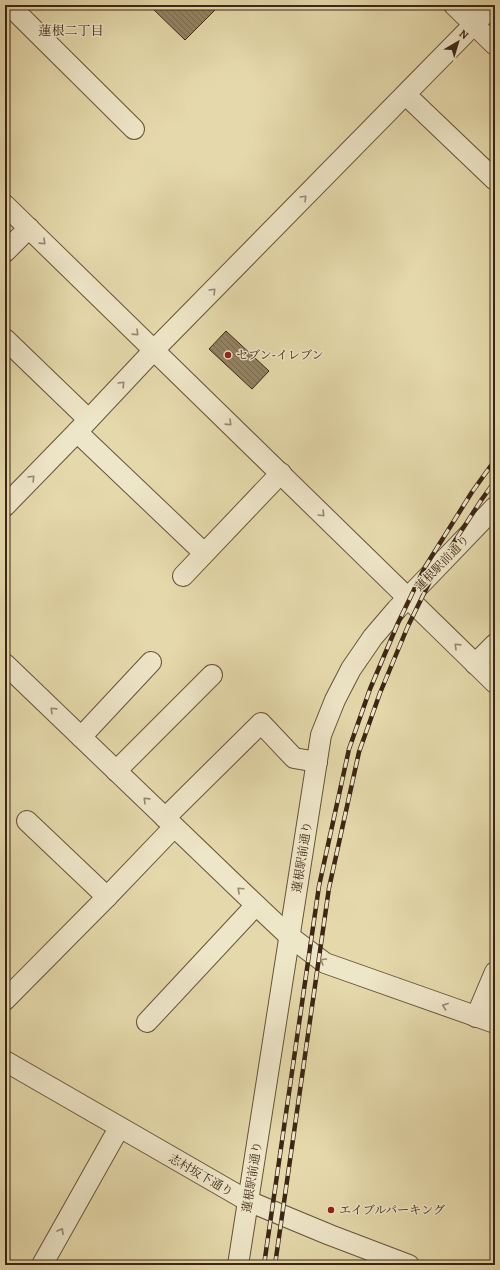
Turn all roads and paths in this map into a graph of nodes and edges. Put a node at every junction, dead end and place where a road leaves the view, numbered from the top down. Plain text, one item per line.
1 (8, 5) edge
2 (454, 5) edge
3 (493, 5) edge
4 (5, 7) edge
5 (474, 24) junction
6 (495, 45) edge
7 (406, 95) junction
8 (134, 129) dead end
9 (495, 180) edge
10 (5, 205) edge
11 (29, 228) junction
12 (5, 252) edge
13 (5, 339) edge
14 (154, 350) junction
15 (83, 426) junction
16 (281, 473) junction
17 (5, 506) edge
18 (495, 507) edge
19 (204, 553) junction
20 (183, 576) dead end
21 (407, 598) junction
22 (495, 644) edge
23 (151, 662) dead end
24 (5, 664) edge
25 (475, 664) junction
26 (212, 675) dead end
27 (495, 683) edge
28 (81, 737) junction
29 (317, 762) junction
30 (116, 771) junction
31 (27, 821) dead end
32 (169, 823) junction
33 (107, 898) junction
34 (256, 905) junction
35 (289, 936) junction
36 (495, 972) edge
37 (9, 989) edge
38 (476, 1017) junction
39 (147, 1022) dead end
40 (495, 1023) edge
41 (5, 1061) edge
42 (119, 1128) junction
43 (248, 1201) junction
44 (42, 1265) edge
45 (238, 1265) edge
46 (409, 1265) edge

1 - 4 street
1 - 8 street
2 - 5 street
3 - 5 street
5 - 6 street
5 - 7 street
7 - 9 street
14 -> 7 street
10 - 11 street
11 - 12 street
11 -> 14 street
13 - 15 street
15 -> 14 street
14 -> 16 street
17 -> 15 street
15 - 19 street
16 - 19 street
16 -> 21 street
18 - 21 street, 蓮根駅前通り
19 - 20 street
25 -> 21 street
21 - 29 street, 蓮根駅前通り
22 - 25 street
23 - 28 street
28 -> 24 street
25 - 27 street
26 - 30 street
28 - 30 street
29 - 32 street
29 - 35 street, 蓮根駅前通り
32 -> 30 street
31 - 33 street
32 - 33 street
34 -> 32 street
33 - 37 street
34 - 35 street
34 - 39 street
38 -> 35 street
35 - 43 street, 蓮根駅前通り
36 - 38 street
38 - 40 street
41 - 42 street, 志村坂下通り
42 - 43 street, 志村坂下通り
44 -> 42 street
43 - 45 street, 蓮根駅前通り
43 - 46 street, 志村坂下通り

